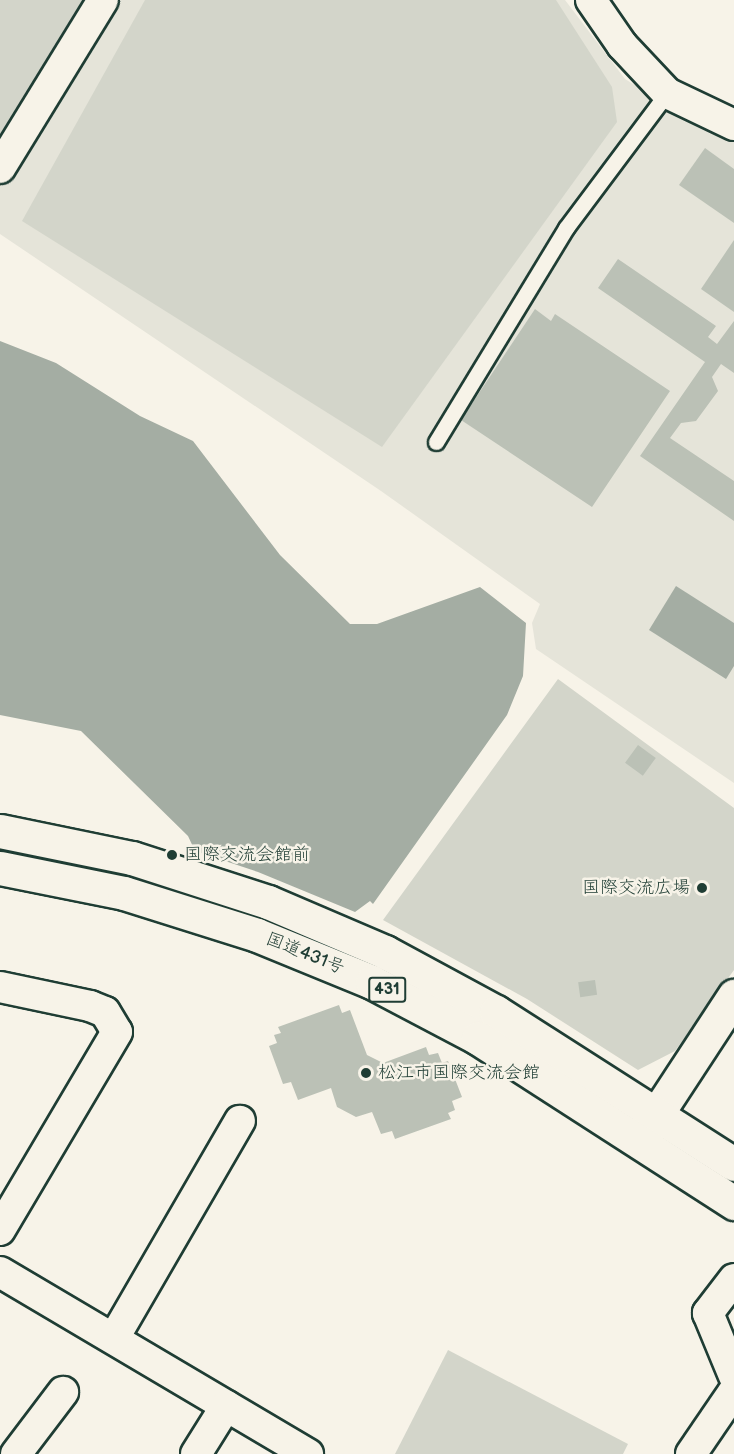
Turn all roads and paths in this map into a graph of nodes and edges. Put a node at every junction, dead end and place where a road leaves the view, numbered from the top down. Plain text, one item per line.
1 (103, 0) edge
2 (591, 0) edge
3 (667, 93) junction
4 (734, 125) edge
5 (0, 168) edge
6 (436, 442) dead end
7 (0, 831) edge
8 (0, 868) edge
9 (0, 987) edge
10 (734, 996) edge
11 (240, 1121) dead end
12 (649, 1126) junction
13 (734, 1164) edge
14 (734, 1203) edge
15 (0, 1230) edge
16 (0, 1272) edge
17 (734, 1279) edge
18 (114, 1338) junction
19 (734, 1376) edge
20 (734, 1391) edge
21 (63, 1392) dead end
22 (226, 1406) junction
23 (12, 1445) edge
24 (196, 1454) edge
25 (308, 1454) edge
26 (691, 1454) edge

1 - 5 street
2 - 3 street
3 - 4 street
3 - 6 lane
7 - 12 main road, 国道431号 / 431
8 - 12 main road, 国道431号 / 431
9 - 15 street
10 - 12 main road
11 - 18 street
12 - 13 main road, 国道431号 / 431
12 - 14 main road, 国道431号 / 431
16 - 18 street
17 - 19 street
18 - 22 street
20 - 26 street
21 - 23 street
22 - 24 street
22 - 25 street

